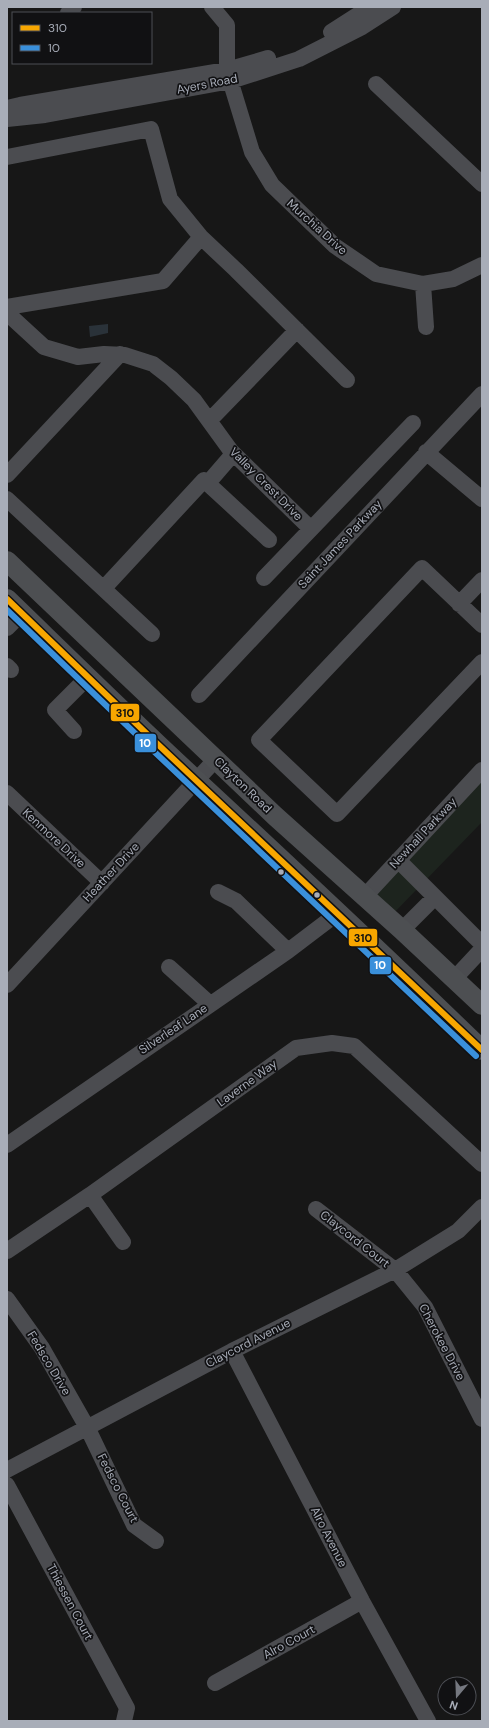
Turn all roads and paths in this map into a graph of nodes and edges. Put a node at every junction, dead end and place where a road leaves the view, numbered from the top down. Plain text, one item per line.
1 (212, 7) edge
2 (370, 7) edge
3 (393, 7) edge
4 (229, 76) junction
5 (376, 84) dead end
6 (7, 108) edge
7 (7, 119) edge
8 (7, 157) edge
9 (482, 184) edge
10 (201, 237) junction
11 (482, 265) edge
12 (423, 284) junction
13 (7, 307) edge
14 (7, 313) edge
15 (426, 327) dead end
16 (297, 330) junction
17 (120, 354) junction
18 (347, 380) dead end
19 (482, 394) edge
20 (209, 421) junction
21 (413, 423) dead end
22 (426, 452) junction
23 (233, 454) junction
24 (7, 475) edge
25 (208, 483) junction
26 (7, 499) edge
27 (482, 499) edge
28 (311, 529) junction
29 (269, 540) dead end
30 (7, 561) edge
31 (264, 578) dead end
32 (482, 580) edge
33 (104, 588) junction
34 (7, 599) edge
35 (459, 604) junction
36 (22, 613) junction
37 (482, 625) edge
38 (7, 628) edge
39 (152, 634) dead end
40 (482, 662) edge
41 (88, 677) junction
42 (199, 695) dead end
43 (74, 731) dead end
44 (216, 759) junction
45 (482, 770) edge
46 (197, 781) junction
47 (7, 793) edge
48 (398, 860) junction
49 (292, 870) junction
50 (102, 882) junction
51 (218, 892) dead end
52 (365, 896) junction
53 (435, 897) junction
54 (338, 913) junction
55 (402, 930) junction
56 (482, 944) edge
57 (482, 949) edge
58 (288, 951) junction
59 (381, 952) junction
60 (169, 967) dead end
61 (455, 978) junction
62 (7, 985) edge
63 (210, 1004) junction
64 (482, 1005) edge
65 (482, 1050) edge
66 (7, 1145) edge
67 (482, 1164) edge
68 (90, 1195) junction
69 (482, 1207) edge
70 (316, 1209) dead end
71 (123, 1242) dead end
72 (7, 1251) edge
73 (395, 1270) junction
74 (7, 1299) edge
75 (232, 1350) junction
76 (482, 1419) edge
77 (88, 1429) junction
78 (7, 1470) edge
79 (7, 1485) edge
80 (156, 1541) dead end
81 (362, 1601) junction
82 (215, 1683) dead end
83 (124, 1721) edge
84 (428, 1721) edge

1 - 4 street, Murchia Drive
2 - 4 street, Ayers Road
3 - 4 street, Ayers Road
4 - 6 street, Ayers Road
4 - 7 street, Ayers Road
4 - 12 street, Murchia Drive
5 - 9 street
8 - 10 street
10 - 13 street
10 - 16 street
11 - 12 street, Murchia Drive
12 - 15 street
14 - 17 street, Valley Crest Drive
16 - 18 street
16 - 20 street
17 - 20 street, Valley Crest Drive
17 - 24 street
19 - 22 street, Saint James Parkway
20 - 23 street, Valley Crest Drive
21 - 28 street
22 - 27 street
22 - 42 street, Saint James Parkway
23 - 25 street
23 - 28 street, Valley Crest Drive
25 - 29 street
25 - 33 street
26 - 33 street
28 - 31 street
30 - 44 main road, Clayton Road
32 - 35 street
33 - 39 street
34 - 36 main road
35 - 37 street
35 - 40 street
36 - 38 street
36 - 41 main road
41 - 43 street
41 - 46 main road
44 - 46 street, Heather Drive
44 - 52 main road, Clayton Road
45 - 48 street, Newhall Parkway
46 - 49 main road
46 - 50 street, Heather Drive
47 - 50 street, Kenmore Drive
48 - 52 street, Newhall Parkway
48 - 53 street
49 - 52 main road
49 - 54 main road
50 - 62 street, Heather Drive
51 - 58 street
52 - 55 main road, Clayton Road
52 - 59 main road
53 - 55 street
53 - 56 street
54 - 58 street, Silverleaf Lane
54 - 59 main road
55 - 61 main road, Clayton Road
57 - 61 street
58 - 63 street, Silverleaf Lane
59 - 65 main road
60 - 63 street
61 - 64 main road, Clayton Road
63 - 66 street, Silverleaf Lane
67 - 68 street, Laverne Way
68 - 71 street
68 - 72 street, Laverne Way
69 - 73 street, Claycord Avenue
70 - 73 street, Claycord Court
73 - 75 street, Claycord Avenue
73 - 76 street, Cherokee Drive
74 - 77 street, Fedsco Drive
75 - 77 street, Claycord Avenue
75 - 81 street, Alro Avenue
77 - 78 street, Claycord Avenue
77 - 80 street, Fedsco Court
79 - 83 street, Thiessen Court
81 - 82 street, Alro Court
81 - 84 street, Alro Avenue

